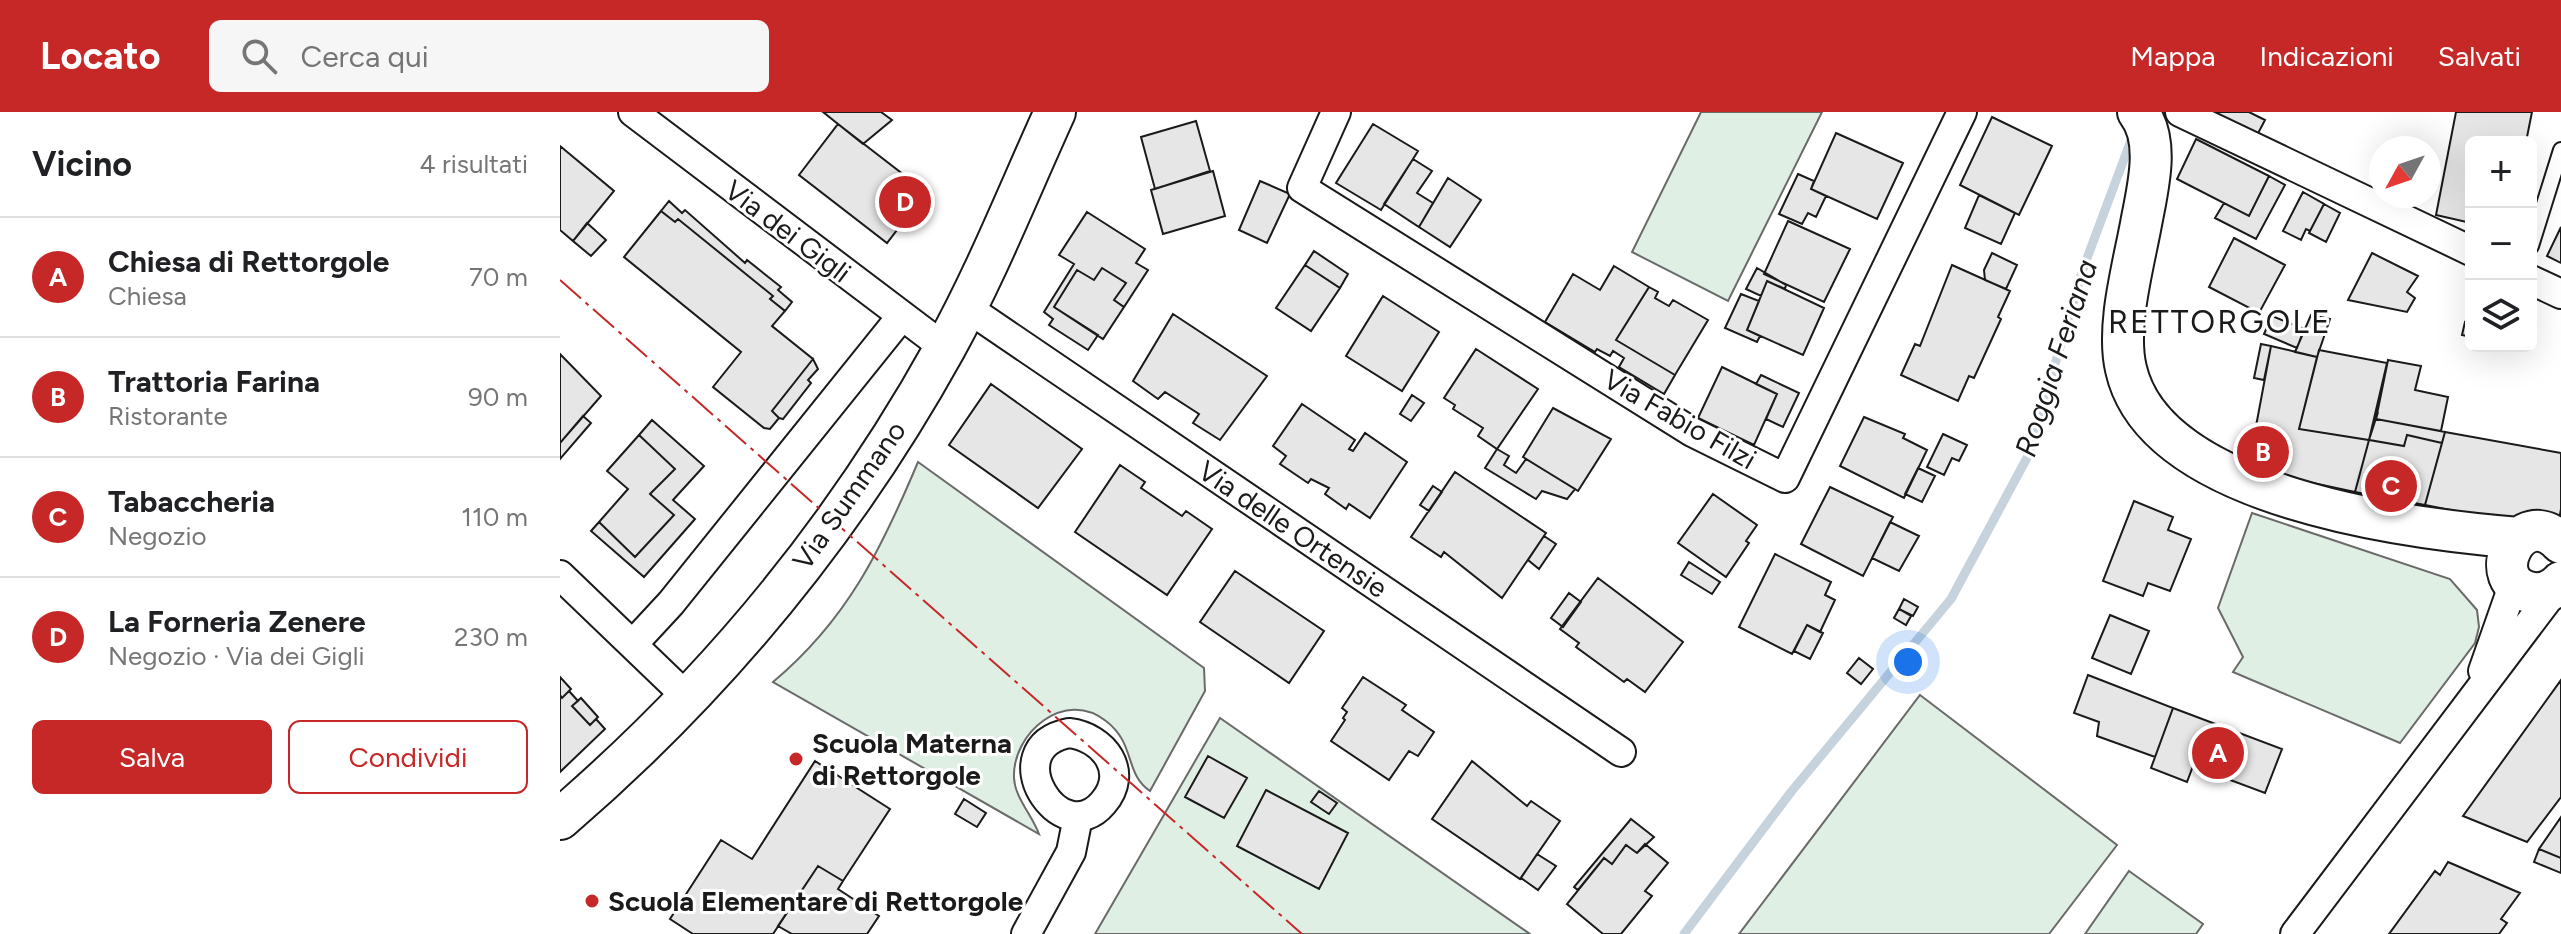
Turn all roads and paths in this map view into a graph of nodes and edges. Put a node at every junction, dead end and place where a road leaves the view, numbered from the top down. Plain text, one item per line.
1 (633, 112) edge
2 (1055, 112) edge
3 (1336, 112) edge
4 (1962, 112) edge
5 (2156, 114) edge
6 (2561, 150) edge
7 (2537, 227) edge
8 (2465, 248) edge
9 (2537, 283) edge
10 (2561, 294) edge
11 (966, 307) junction
12 (901, 317) junction
13 (945, 348) junction
14 (2560, 541) edge
15 (2514, 564) junction
16 (560, 575) edge
17 (2560, 584) edge
18 (633, 644) junction
19 (689, 699) junction
20 (2471, 701) junction
21 (1621, 752) dead end
22 (1078, 817) dead end
23 (560, 819) edge
24 (1026, 934) edge
25 (2295, 934) edge

1 - 12 street, Via dei Gigli
2 - 11 main road, Via Summano
3 - 4 street, Via Fabio Filzi
5 - 8 street
5 - 15 main road
6 - 7 lane
9 - 10 street
11 - 13 main road, Via Summano
11 - 21 street, Via delle Ortensie
12 - 13 street, Via dei Gigli
12 - 18 street
13 - 19 main road, Via Summano
14 - 15 main road
15 - 17 main road
15 - 20 street
16 - 18 street
17 - 20 street
18 - 19 street
19 - 23 main road, Via Summano
20 - 25 street
22 - 24 street

